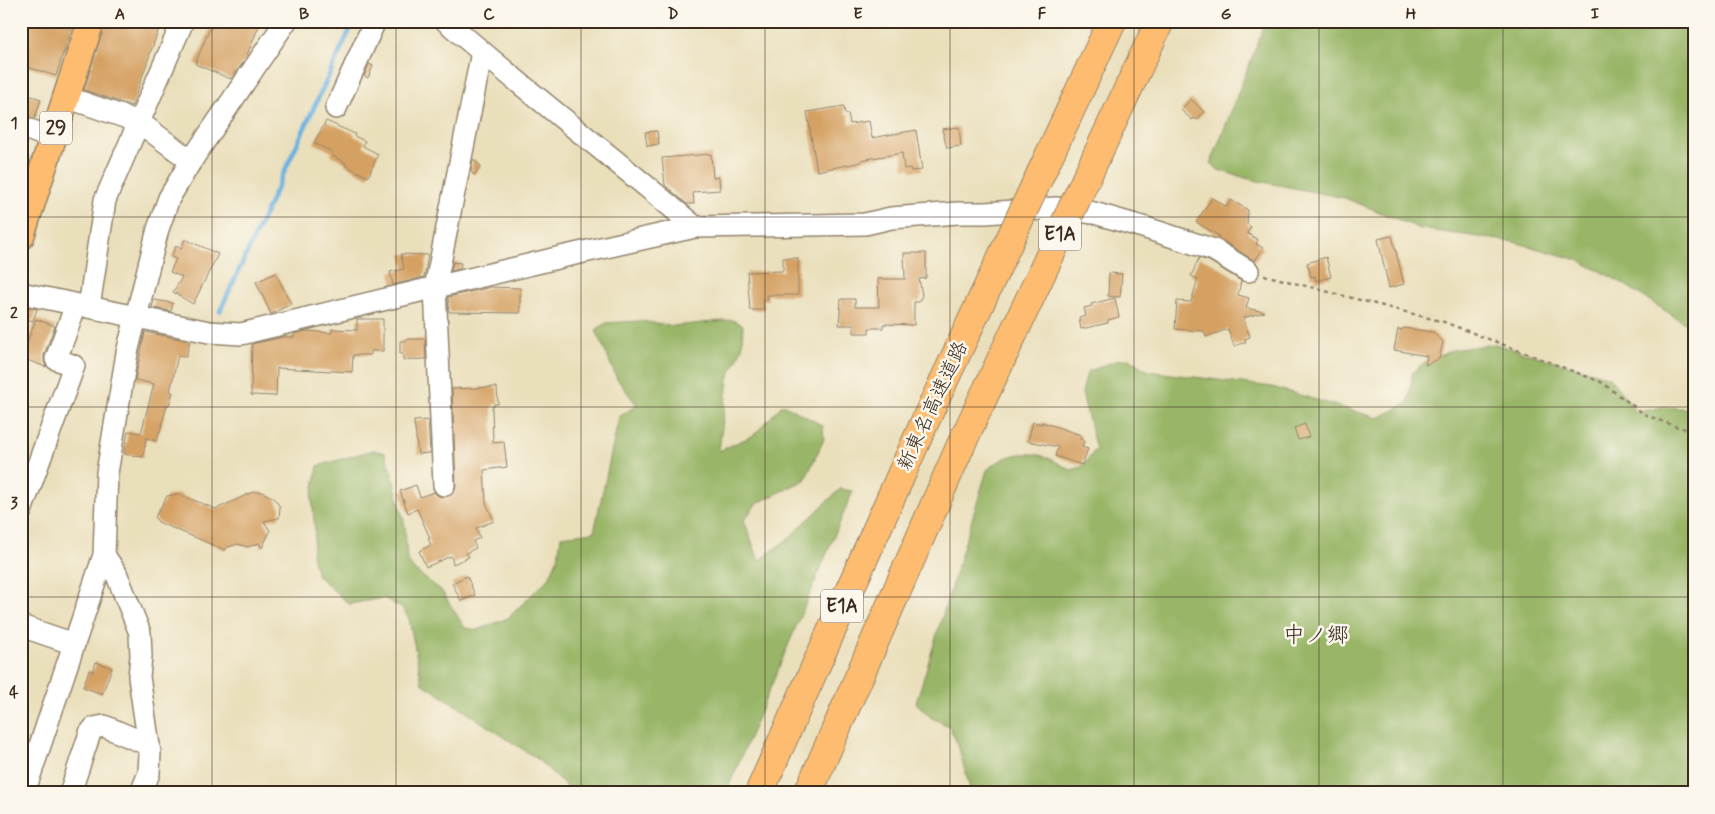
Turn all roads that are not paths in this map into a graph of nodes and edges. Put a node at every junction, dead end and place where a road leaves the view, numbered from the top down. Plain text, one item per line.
1 (91, 21) edge
2 (183, 21) edge
3 (286, 21) edge
4 (376, 21) edge
5 (446, 21) edge
6 (1112, 21) edge
7 (1160, 21) edge
8 (482, 52) junction
9 (66, 97) junction
10 (336, 108) dead end
11 (139, 122) junction
12 (21, 127) edge
13 (53, 138) junction
14 (191, 160) junction
15 (694, 227) junction
16 (21, 236) edge
17 (1248, 271) road end
18 (435, 288) junction
19 (21, 293) edge
20 (82, 306) junction
21 (137, 316) junction
22 (444, 485) dead end
23 (21, 511) edge
24 (104, 555) junction
25 (21, 626) edge
26 (74, 644) junction
27 (149, 745) junction
28 (24, 793) edge
29 (70, 793) edge
30 (141, 793) edge
31 (759, 793) edge
32 (808, 793) edge

1 - 9 main road, 29
2 - 11 street
3 - 14 street
4 - 10 street
5 - 8 street
6 - 31 highway, 新東名高速道路 / E1A, bridge
7 - 32 highway, 新東名高速道路 / E1A, bridge
8 - 15 street
8 - 18 street
9 - 11 street
9 - 13 main road, 29
11 - 14 street
11 - 20 street
12 - 13 street
13 - 16 main road, 29
14 - 21 street
15 - 17 street
15 - 18 street
18 - 21 street
18 - 22 street
19 - 20 street
20 - 21 street
20 - 23 street
21 - 24 street
24 - 26 street
24 - 27 street
25 - 26 street
26 - 28 street
27 - 29 street
27 - 30 street

